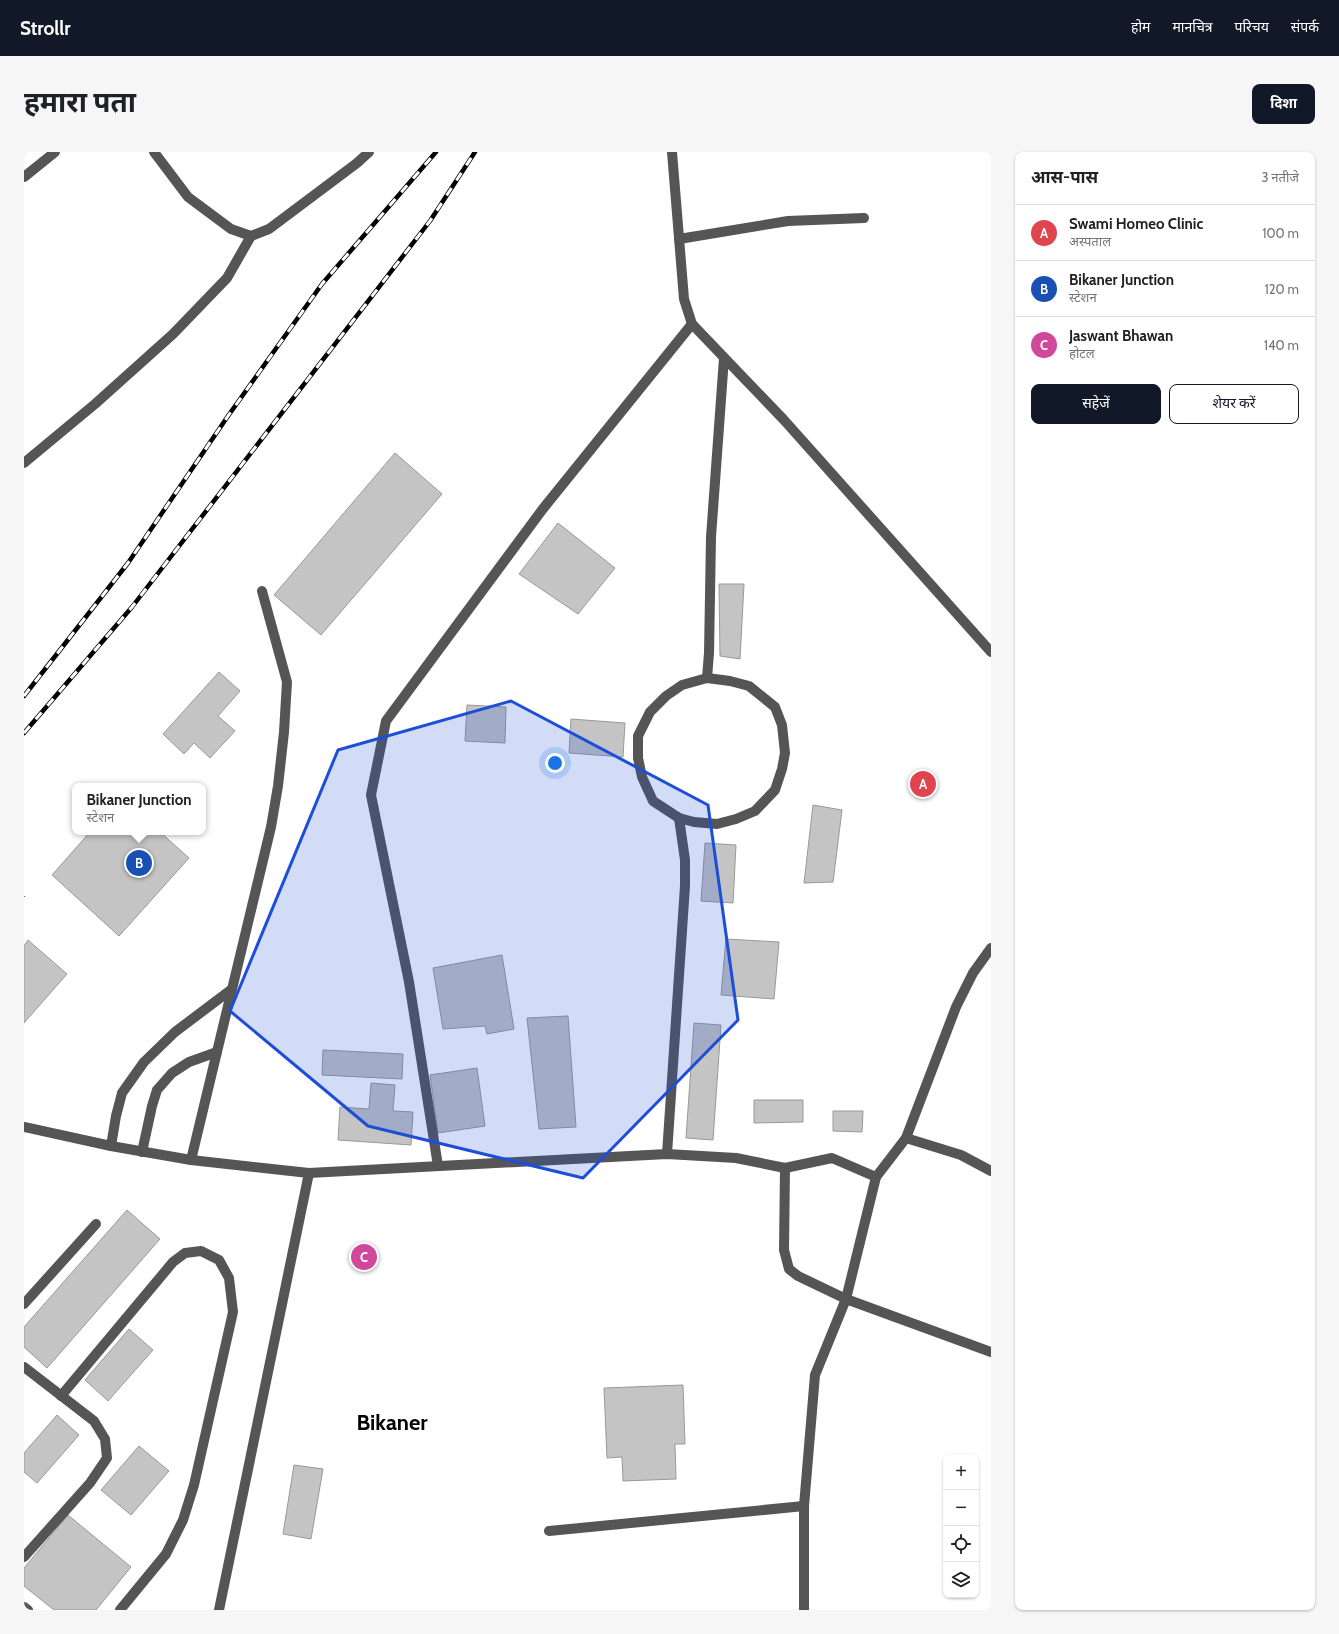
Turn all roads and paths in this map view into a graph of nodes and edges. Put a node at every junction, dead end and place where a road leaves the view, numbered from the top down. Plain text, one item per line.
1 (55, 152) edge
2 (154, 152) edge
3 (369, 152) edge
4 (672, 152) edge
5 (24, 177) edge
6 (864, 218) dead end
7 (251, 236) junction
8 (679, 240) junction
9 (692, 324) junction
10 (724, 358) junction
11 (24, 463) edge
12 (262, 591) dead end
13 (991, 652) edge
14 (707, 678) junction
15 (678, 818) junction
16 (991, 948) edge
17 (232, 989) junction
18 (217, 1052) junction
19 (24, 1127) edge
20 (906, 1138) junction
21 (111, 1146) junction
22 (142, 1152) junction
23 (667, 1154) junction
24 (192, 1160) junction
25 (438, 1166) junction
26 (785, 1168) junction
27 (991, 1171) edge
28 (309, 1173) junction
29 (876, 1177) junction
30 (96, 1224) dead end
31 (846, 1299) junction
32 (24, 1304) edge
33 (991, 1352) edge
34 (24, 1367) edge
35 (61, 1396) junction
36 (804, 1506) junction
37 (549, 1531) dead end
38 (24, 1557) edge
39 (24, 1607) edge
40 (28, 1610) edge
41 (120, 1610) edge
42 (219, 1610) edge
43 (804, 1610) edge

1 - 5 street
2 - 7 street
3 - 7 street
4 - 8 street
6 - 8 street
7 - 11 street
8 - 9 street
9 - 10 street
9 - 25 street
10 - 13 street
10 - 14 street
12 - 17 street
14 - 15 street
14 - 15 street
15 - 23 street
16 - 20 street
17 - 18 street
17 - 21 street
18 - 22 street
18 - 24 street
19 - 21 street
20 - 27 street
20 - 29 street
21 - 22 street
22 - 24 street
23 - 25 street
23 - 26 street
24 - 28 street
25 - 28 street
26 - 29 street
26 - 31 street
28 - 42 street
29 - 31 street
30 - 32 street
31 - 33 street
31 - 36 street
34 - 35 street
35 - 38 street
35 - 41 street
36 - 37 street
36 - 43 street
39 - 40 street

